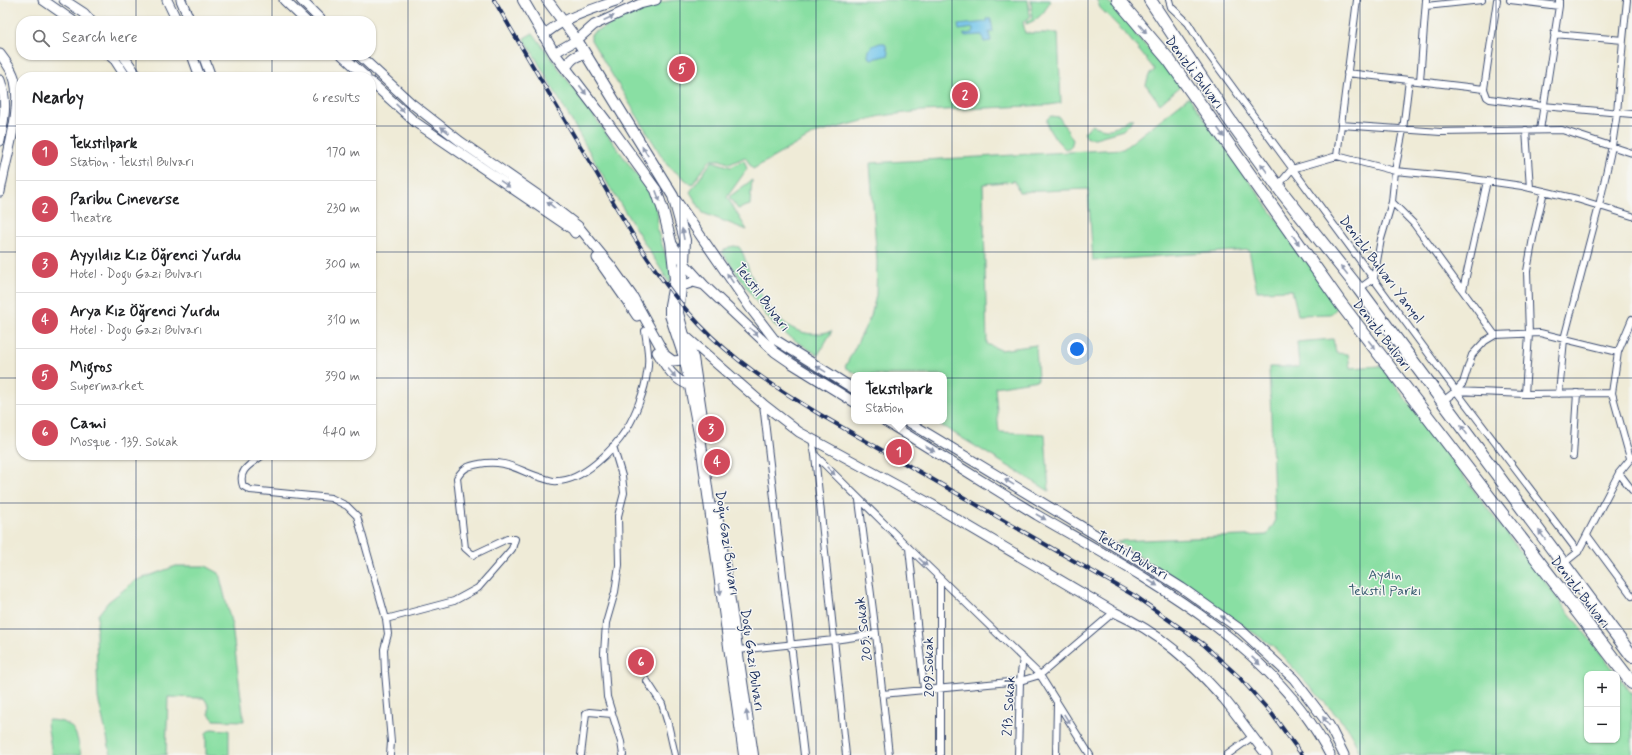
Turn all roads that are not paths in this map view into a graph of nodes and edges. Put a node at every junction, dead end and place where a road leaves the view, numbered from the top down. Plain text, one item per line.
1 (43, 0) edge
2 (64, 0) edge
3 (167, 0) edge
4 (181, 0) edge
5 (284, 0) edge
6 (300, 0) edge
7 (522, 0) edge
8 (547, 0) edge
9 (618, 0) edge
10 (656, 0) edge
11 (1118, 0) edge
12 (1150, 0) edge
13 (1169, 0) edge
14 (1357, 0) edge
15 (1482, 0) edge
16 (1497, 0) edge
17 (1510, 0) edge
18 (1627, 0) edge
19 (1426, 3) edge
20 (1559, 3) edge
21 (66, 16) edge
22 (87, 16) edge
23 (175, 16) edge
24 (188, 16) edge
25 (301, 16) edge
26 (317, 16) edge
27 (564, 21) junction
28 (1554, 34) junction
29 (543, 36) junction
30 (577, 40) junction
31 (1623, 40) junction
32 (554, 53) junction
33 (0, 54) edge
34 (585, 54) junction
35 (115, 60) edge
36 (126, 60) edge
37 (194, 60) edge
38 (205, 60) edge
39 (347, 60) edge
40 (365, 60) edge
41 (566, 67) junction
42 (123, 72) edge
43 (135, 72) edge
44 (198, 72) edge
45 (209, 72) edge
46 (361, 72) edge
47 (1347, 73) junction
48 (0, 80) edge
49 (1409, 80) junction
50 (1420, 81) junction
51 (16, 86) edge
52 (376, 87) edge
53 (1484, 89) junction
54 (1543, 106) junction
55 (16, 109) edge
56 (1616, 113) junction
57 (1632, 114) edge
58 (1340, 125) junction
59 (1403, 130) junction
60 (1526, 130) junction
61 (1540, 130) junction
62 (0, 140) edge
63 (1612, 146) junction
64 (1632, 153) edge
65 (1337, 156) junction
66 (1292, 169) junction
67 (1395, 172) junction
68 (1487, 181) junction
69 (1530, 188) junction
70 (1281, 191) junction
71 (1544, 191) junction
72 (0, 192) edge
73 (673, 196) junction
74 (1392, 202) junction
75 (1599, 206) junction
76 (1632, 216) edge
77 (671, 242) junction
78 (684, 263) junction
79 (1374, 278) junction
80 (704, 285) junction
81 (682, 286) junction
82 (1359, 289) junction
83 (1463, 290) junction
84 (751, 309) junction
85 (741, 319) junction
86 (1632, 319) edge
87 (645, 331) junction
88 (1529, 334) junction
89 (684, 335) junction
90 (1495, 335) junction
91 (1564, 339) junction
92 (1618, 352) junction
93 (689, 359) junction
94 (690, 384) junction
95 (851, 387) edge
96 (1456, 391) junction
97 (1577, 393) junction
98 (1612, 393) junction
99 (1525, 394) junction
100 (1559, 394) junction
101 (851, 400) edge
102 (1443, 401) junction
103 (763, 404) junction
104 (890, 424) edge
105 (912, 424) edge
106 (812, 439) junction
107 (613, 446) junction
108 (815, 454) junction
109 (1573, 456) dead end
110 (1631, 458) edge
111 (256, 460) edge
112 (1619, 473) junction
113 (1632, 490) edge
114 (859, 500) junction
115 (1587, 535) junction
116 (909, 548) junction
117 (1578, 552) junction
118 (1563, 564) junction
119 (940, 578) junction
120 (1632, 596) edge
121 (1114, 612) junction
122 (386, 619) junction
123 (876, 634) junction
124 (834, 640) junction
125 (792, 645) junction
126 (733, 651) junction
127 (1632, 656) edge
128 (1023, 658) junction
129 (1040, 675) junction
130 (1020, 680) junction
131 (647, 681) dead end
132 (1632, 683) edge
133 (924, 689) junction
134 (940, 689) junction
135 (882, 694) junction
136 (1057, 702) junction
137 (612, 714) junction
138 (1252, 737) junction
139 (390, 755) edge
140 (581, 755) edge
141 (623, 755) edge
142 (675, 755) edge
143 (744, 755) edge
144 (753, 755) edge
145 (804, 755) edge
146 (846, 755) edge
147 (889, 755) edge
148 (940, 755) edge
149 (1018, 755) edge
150 (1056, 755) edge
151 (1090, 755) edge
152 (1227, 755) edge
153 (1267, 755) edge
154 (1330, 755) edge
155 (1344, 755) edge

1 - 21 street
2 - 22 street
3 - 23 street
4 - 24 street
5 - 25 street
6 - 26 street
7 - 29 main road, Doğu Gazi Bulvarı
8 - 27 main road, Dogu Gazi Bulvarı
9 - 27 street
30 -> 10 street
11 -> 132 highway, Denizli Bulvarı
70 -> 12 highway, Denizli Bulvarı
13 - 66 street, Denizli Bulvarı Yanyol
14 - 47 street
15 - 19 street
16 - 53 street
17 - 20 street
18 - 31 street
19 - 50 street
20 - 28 street
27 - 29 street
27 - 30 main road, Dogu Gazi Bulvarı
28 - 31 street
28 - 54 street
29 - 32 main road, Doğu Gazi Bulvarı
30 - 32 street
30 - 34 main road, Dogu Gazi Bulvarı
31 - 56 street
32 - 41 main road, Doğu Gazi Bulvarı
33 - 51 street
34 - 41 main road
73 -> 34 main road, Dogu Gazi Bulvarı
35 - 42 street
36 - 43 street
37 - 44 street
38 - 45 street
39 - 46 street
93 -> 40 street
41 -> 77 main road, Doğu Gazi Bulvarı
47 - 49 street
47 - 58 street
48 - 62 street
49 - 50 street
49 - 59 street
50 - 53 street
52 -> 87 street
53 - 54 street
54 - 56 street
54 - 61 street
55 - 72 street
56 - 57 street
56 - 63 street
58 - 59 street
58 - 65 street
59 - 60 street
59 - 67 street
60 - 61 street
60 - 69 street
61 - 63 street
63 - 64 street
63 - 75 street
65 - 66 street
65 - 67 street
66 - 70 street
66 - 79 street, Denizli Bulvarı Yanyol
67 - 68 street
67 - 74 street
68 - 69 street
68 - 83 street
69 - 71 street
82 -> 70 highway, Denizli Bulvarı
71 - 75 street
71 - 88 street
78 -> 73 main road, Dogu Gazi Bulvarı
84 -> 73 street, Tekstil Bulvarı
74 - 79 street
74 - 83 street
75 - 76 street
75 - 91 street
77 - 78 street, Tekstil Bulvarı
77 - 93 main road, Doğu Gazi Bulvarı
78 - 80 street, Tekstil Bulvarı
78 - 81 main road, Dogu Gazi Bulvarı
79 - 82 street
79 - 96 street, Denizli Bulvarı Yanyol
80 - 81 street
80 - 85 street, Tekstil Bulvarı
81 - 89 main road, Dogu Gazi Bulvarı
82 - 102 highway, Denizli Bulvarı
83 - 90 street
84 - 85 street
95 -> 84 street, Tekstil Bulvarı
85 -> 101 street, Tekstil Bulvarı
86 - 92 street
87 -> 94 street
87 - 107 street
88 - 90 street
88 - 91 street
88 - 99 street
89 - 93 main road, Dogu Gazi Bulvarı
89 - 103 street
90 - 96 street
91 - 92 street
91 - 100 street
92 - 98 street
93 - 94 main road, Doğu Gazi Bulvarı
93 - 126 main road, Dogu Gazi Bulvarı
94 -> 126 main road, Doğu Gazi Bulvarı
96 - 99 street
96 - 102 street
96 - 117 street, Denizli Bulvarı Yanyol
97 - 98 street
97 - 100 street
97 - 109 street
98 - 110 street
99 - 100 street
118 -> 102 highway, Denizli Bulvarı
103 - 106 street
103 - 125 street
104 -> 154 street, Tekstil Bulvarı
155 -> 105 street, Tekstil Bulvarı
106 - 108 street
106 - 121 street
107 - 122 street
107 - 137 street
108 -> 114 street
108 - 124 street
110 - 112 street
111 - 122 street
112 - 113 street
112 - 115 street
114 - 116 street
114 - 123 street, 205. Sokak
115 - 117 street
115 - 120 street
116 -> 119 street
116 - 133 street
117 - 118 street
118 - 127 highway, Denizli Bulvarı
119 - 128 street
119 - 134 street, 209.Sokak
121 - 129 street
121 - 138 street
122 - 139 street
123 - 124 street
123 - 135 street, 205. Sokak
124 - 125 street
124 - 146 street
125 - 126 street
125 - 145 street
126 - 143 main road, Doğu Gazi Bulvarı
144 -> 126 main road, Dogu Gazi Bulvarı
128 - 129 street
128 - 130 street, 213. Sokak
129 - 130 street
129 - 136 street
130 - 134 street
130 - 149 street, 213. Sokak
131 - 142 street
133 - 134 street
133 - 135 street
134 - 148 street, 209.Sokak
135 - 147 street, 205. Sokak
136 - 150 street
136 -> 151 street
137 - 140 street
137 - 141 street
138 - 152 street
138 - 153 street

